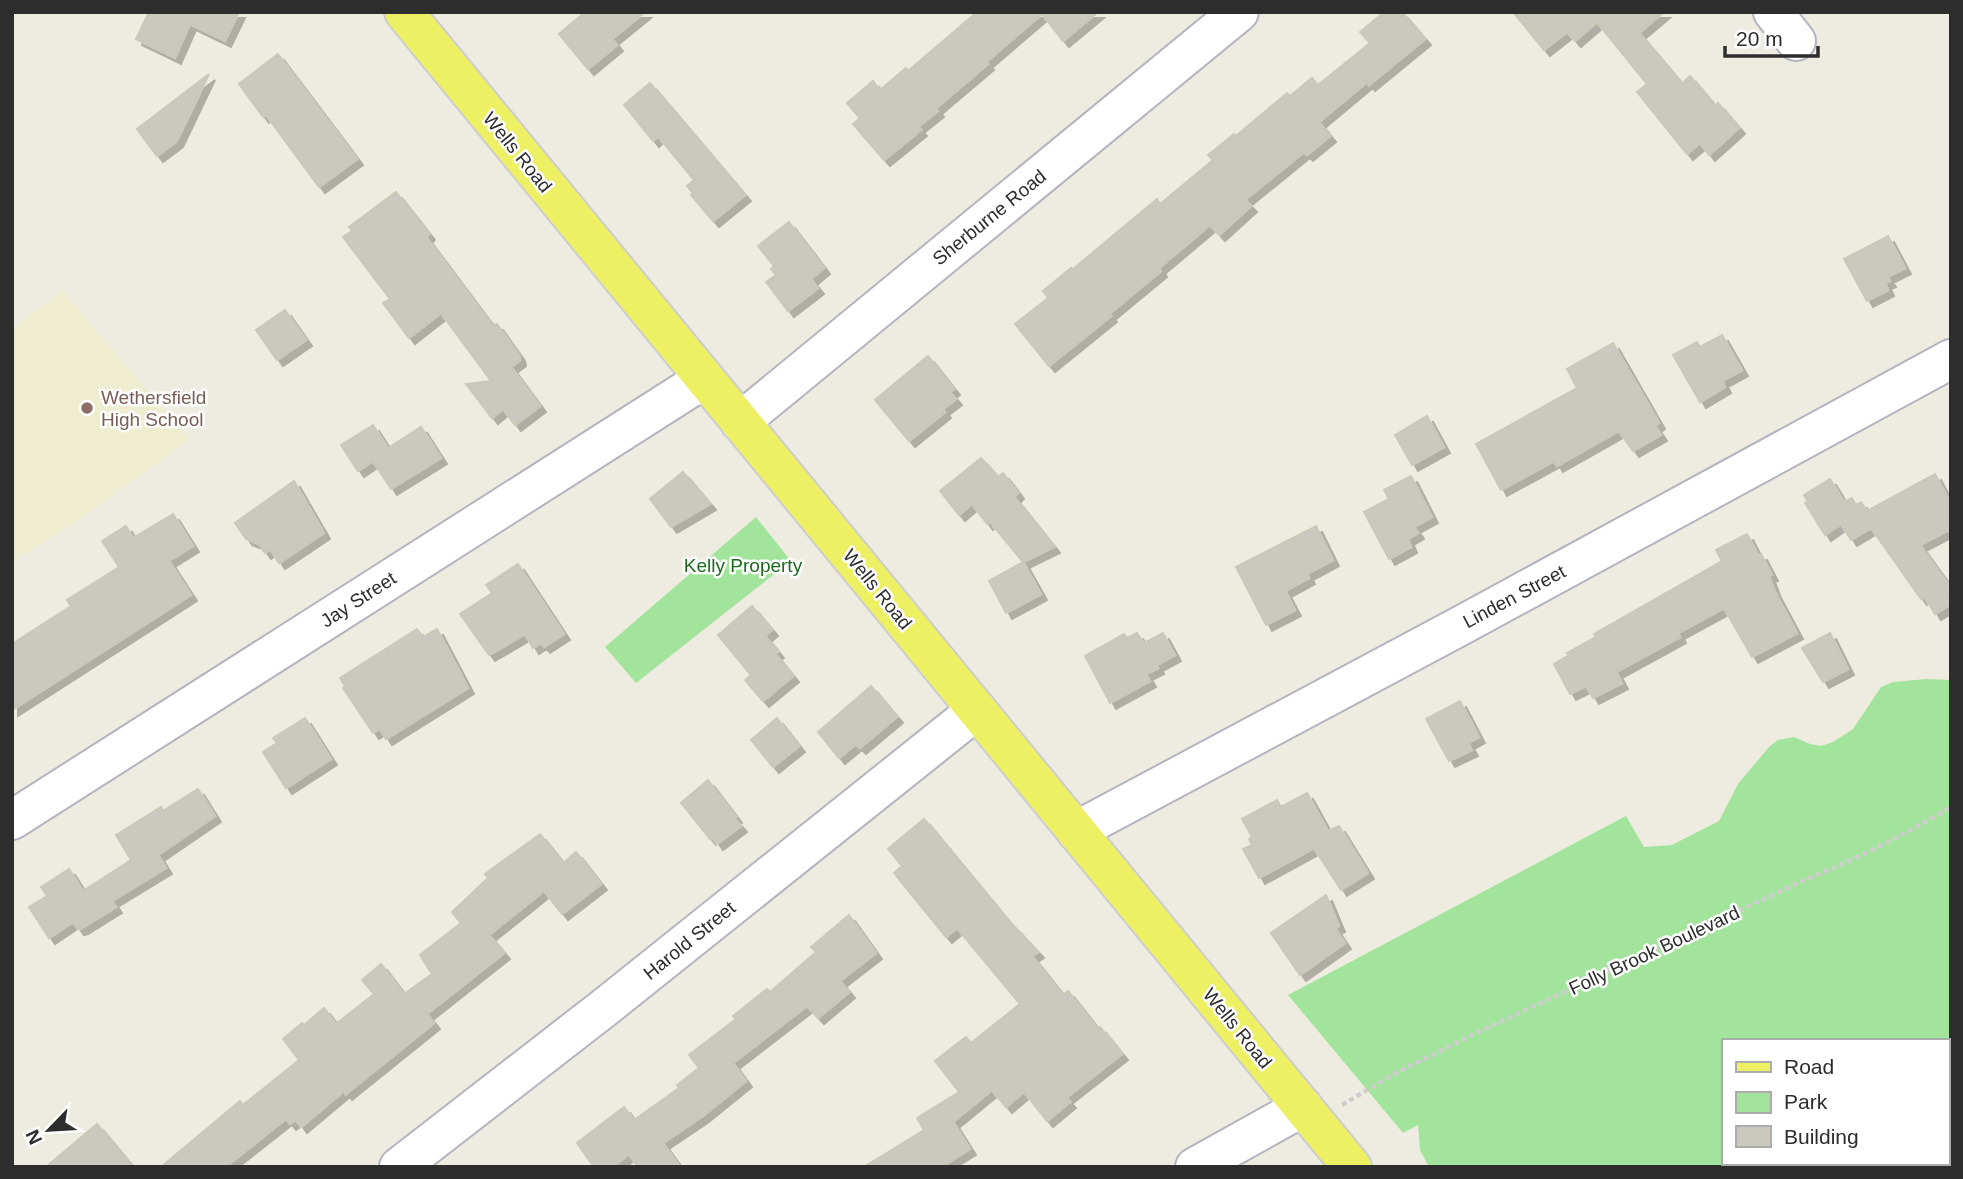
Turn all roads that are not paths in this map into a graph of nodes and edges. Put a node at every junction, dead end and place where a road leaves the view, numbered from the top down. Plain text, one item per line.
1 (404, 12) edge
2 (1239, 12) edge
3 (1951, 359) edge
4 (705, 379) junction
5 (740, 422) junction
6 (976, 710) junction
7 (12, 820) edge
8 (1076, 831) junction
9 (1303, 1107) junction
10 (399, 1167) edge
11 (1195, 1167) edge
12 (1352, 1167) edge

1 - 4 main road, Wells Road
2 - 5 street, Sherburne Road
3 - 8 street, Linden Street
4 - 5 main road, Wells Road
4 - 7 street, Jay Street
5 - 6 main road, Wells Road
6 - 8 main road, Wells Road
6 - 10 street, Harold Street
8 - 9 main road, Wells Road
9 - 11 street
9 - 12 main road, Wells Road

